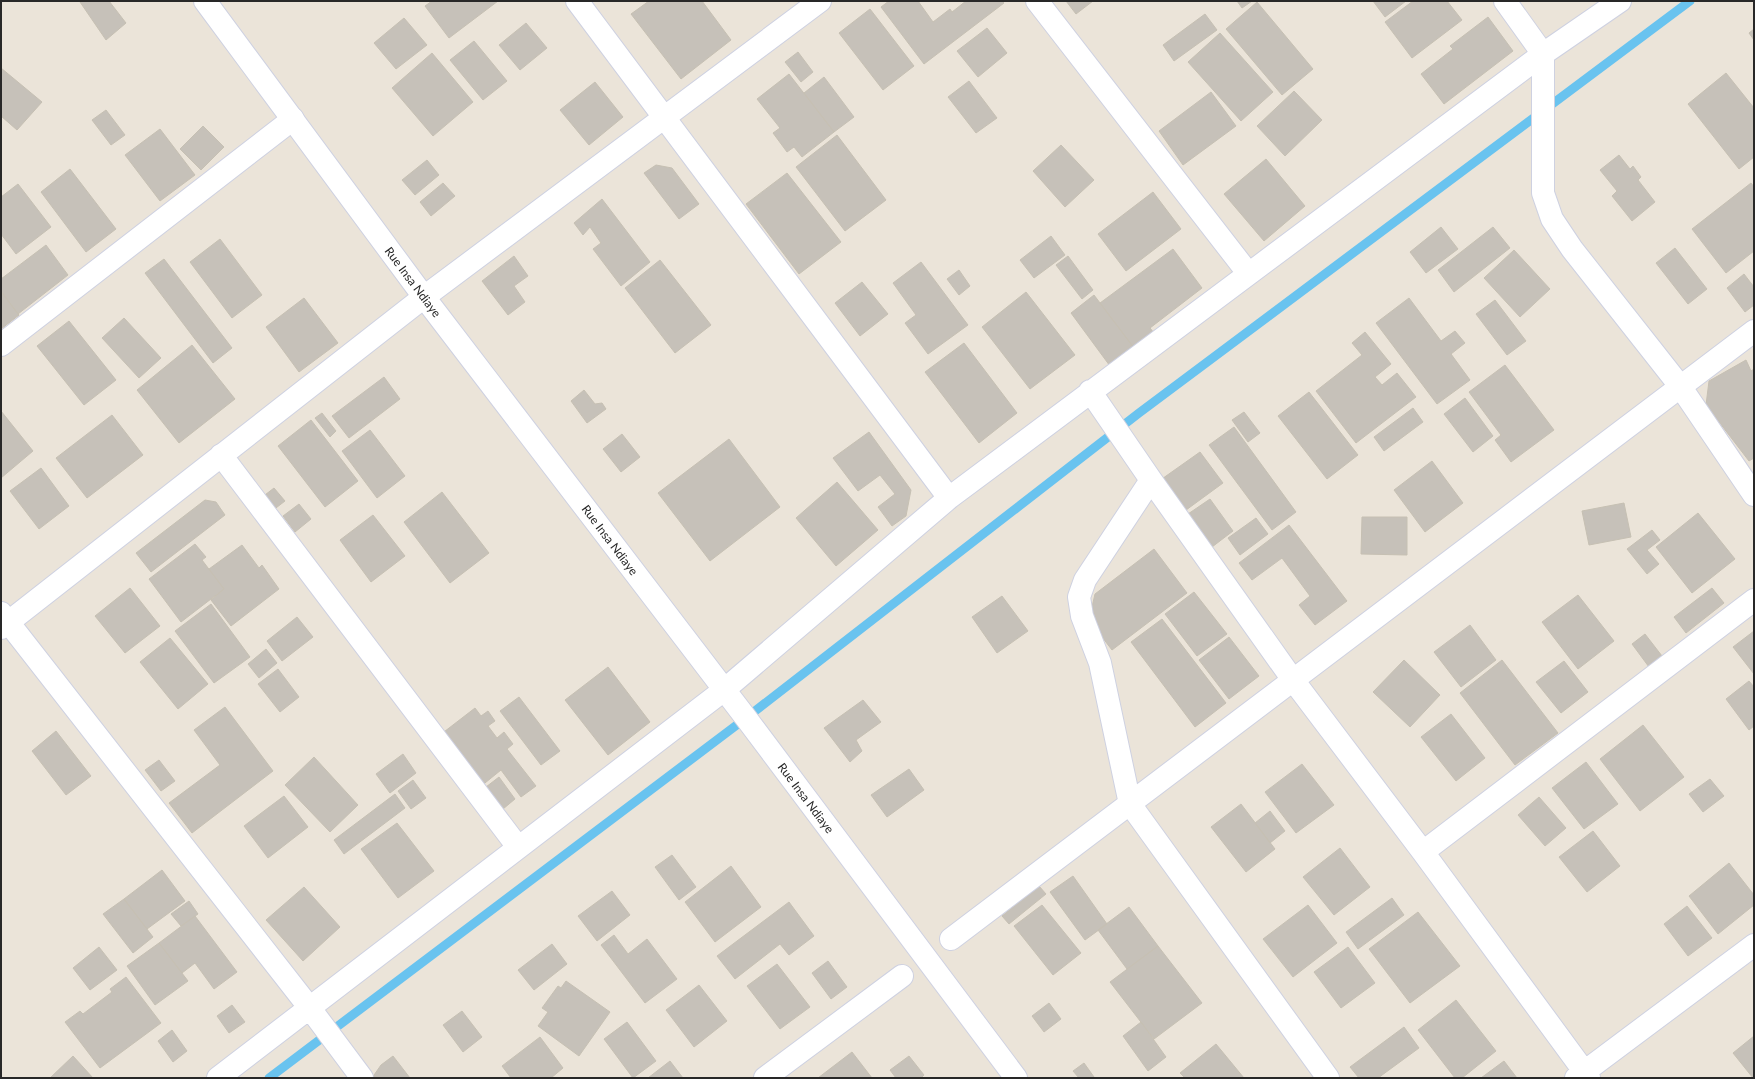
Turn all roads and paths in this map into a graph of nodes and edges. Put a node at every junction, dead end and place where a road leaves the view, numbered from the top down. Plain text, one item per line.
1 (205, 1) edge
2 (577, 1) edge
3 (820, 1) edge
4 (1037, 1) edge
5 (1505, 1) edge
6 (1620, 1) edge
7 (1542, 54) junction
8 (665, 118) junction
9 (293, 119) junction
10 (1248, 273) junction
11 (424, 297) junction
12 (1754, 331) edge
13 (1, 345) edge
14 (1680, 386) junction
15 (1090, 391) junction
16 (221, 456) junction
17 (1151, 480) junction
18 (1754, 495) edge
19 (949, 498) junction
20 (1754, 600) edge
21 (3, 621) edge
22 (1293, 680) junction
23 (724, 690) junction
24 (1130, 804) junction
25 (518, 847) junction
26 (1423, 852) junction
27 (950, 939) dead end
28 (1754, 945) edge
29 (902, 976) dead end
30 (309, 1007) junction
31 (1583, 1076) edge
32 (218, 1078) edge
33 (362, 1078) edge
34 (766, 1078) edge
35 (1016, 1078) edge
36 (1328, 1078) edge

1 - 9 street, Rue Insa Ndiaye
2 - 8 street
3 - 8 street
4 - 10 street
5 - 7 street
6 - 7 street
7 - 10 street
7 - 14 street
8 - 11 street
8 - 19 street
9 - 11 street, Rue Insa Ndiaye
9 - 13 street
10 - 15 street
11 - 16 street
11 - 23 street, Rue Insa Ndiaye
12 - 14 street
14 - 18 street
14 - 22 street
15 - 17 street
15 - 19 street
16 - 21 street
16 - 25 street
17 - 22 street
17 - 24 street
19 - 23 street
20 - 26 street
21 - 30 street
22 - 24 street
22 - 26 street
23 - 25 street
23 - 35 street, Rue Insa Ndiaye
24 - 27 street
24 - 36 street
25 - 30 street
26 - 31 street
28 - 31 street
29 - 34 street
30 - 32 street
30 - 33 street

